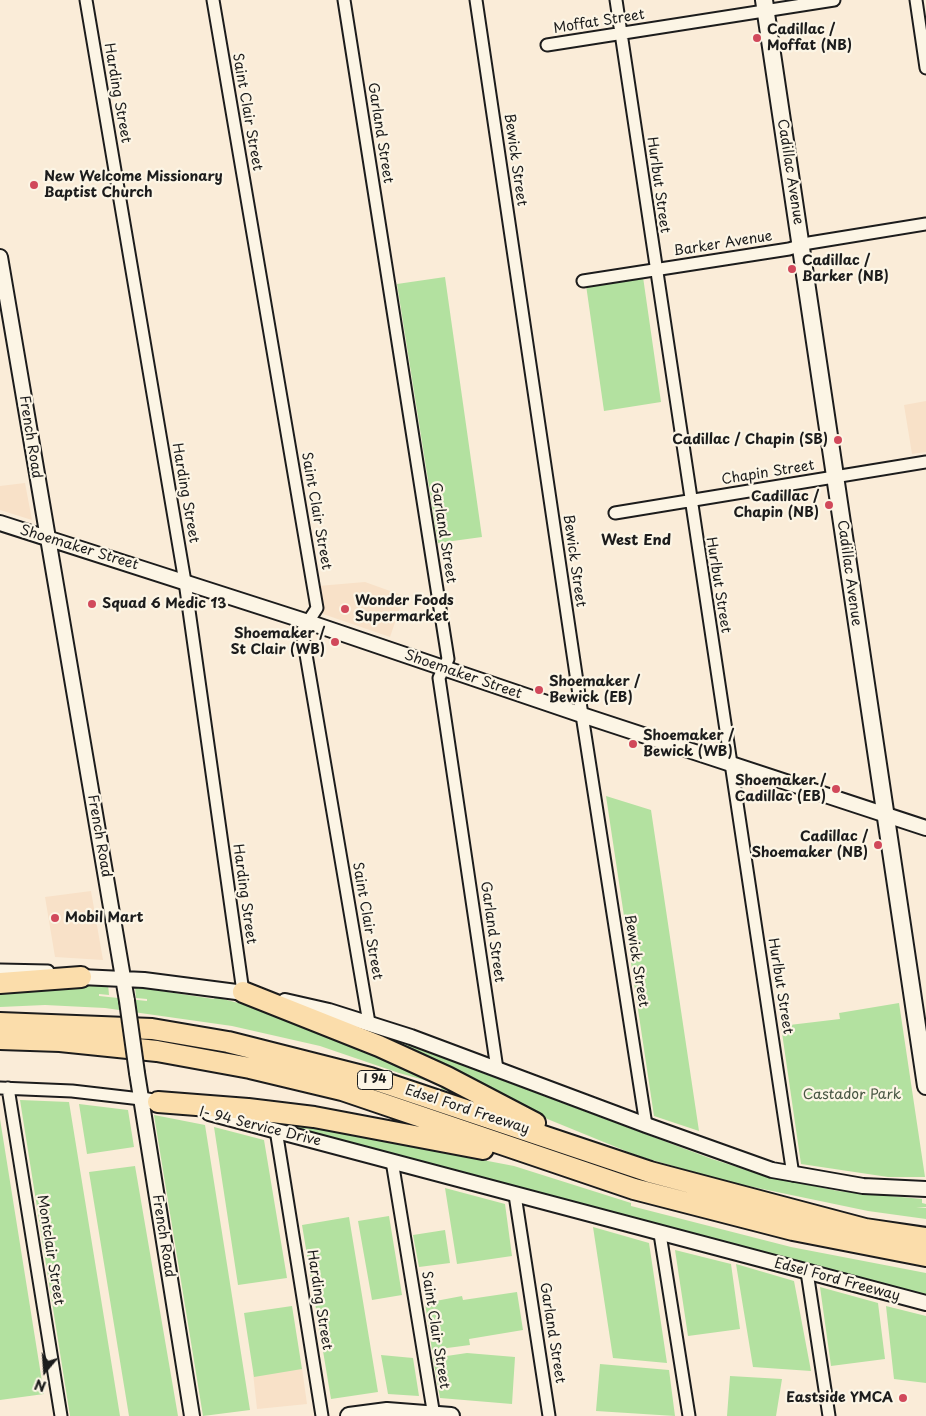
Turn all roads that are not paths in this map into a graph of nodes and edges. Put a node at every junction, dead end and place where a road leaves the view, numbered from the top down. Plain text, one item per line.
1 (86, 0) edge
2 (213, 0) edge
3 (344, 0) edge
4 (476, 0) edge
5 (616, 0) edge
6 (834, 0) edge
7 (916, 0) edge
8 (765, 6) edge
9 (621, 33) junction
10 (547, 45) dead end
11 (926, 68) edge
12 (926, 224) edge
13 (801, 246) junction
14 (0, 257) edge
15 (656, 270) junction
16 (583, 281) dead end
17 (926, 462) edge
18 (835, 478) junction
19 (690, 501) junction
20 (615, 513) dead end
21 (0, 523) edge
22 (47, 538) junction
23 (185, 582) junction
24 (308, 622) junction
25 (444, 668) junction
26 (582, 715) junction
27 (730, 764) junction
28 (886, 815) junction
29 (926, 828) edge
30 (0, 970) edge
31 (81, 977) junction
32 (124, 979) junction
33 (0, 983) edge
34 (243, 992) junction
35 (0, 1023) edge
36 (369, 1023) junction
37 (0, 1040) edge
38 (497, 1069) junction
39 (926, 1086) edge
40 (4, 1088) edge
41 (150, 1101) junction
42 (646, 1125) junction
43 (276, 1130) junction
44 (592, 1152) junction
45 (392, 1161) junction
46 (555, 1163) junction
47 (793, 1175) junction
48 (926, 1189) edge
49 (516, 1195) junction
50 (660, 1234) junction
51 (924, 1242) edge
52 (807, 1272) junction
53 (926, 1303) edge
54 (433, 1415) edge
55 (61, 1416) edge
56 (192, 1416) edge
57 (322, 1416) edge
58 (349, 1416) edge
59 (451, 1416) edge
60 (549, 1416) edge
61 (689, 1416) edge
62 (829, 1416) edge

1 - 23 street, Harding Street
2 - 24 street, Saint Clair Street
3 - 25 street, Garland Street
4 - 26 street, Bewick Street
5 - 9 street, Hurlbut Street
6 - 8 street, Moffat Street
7 - 11 street
8 - 9 street, Moffat Street
8 - 13 main road, Cadillac Avenue
9 - 10 street, Moffat Street
9 - 15 street, Hurlbut Street
12 - 13 street, Barker Avenue
13 - 15 street, Barker Avenue
13 - 18 main road, Cadillac Avenue
14 - 22 street, French Road
15 - 16 street, Barker Avenue
15 - 19 street, Hurlbut Street
17 - 18 street, Chapin Street
18 - 19 street, Chapin Street
18 - 28 main road, Cadillac Avenue
19 - 20 street, Chapin Street
19 - 27 street, Hurlbut Street
21 - 22 street, Shoemaker Street
22 - 23 street, Shoemaker Street
22 - 32 street, French Road
23 - 24 street, Shoemaker Street
23 - 34 street, Harding Street
24 - 25 street, Shoemaker Street
24 - 36 street, Saint Clair Street
25 - 26 street, Shoemaker Street
25 - 38 street, Garland Street
26 - 27 street, Shoemaker Street
26 - 42 street, Bewick Street
27 - 28 street, Shoemaker Street
27 - 47 street, Hurlbut Street
28 - 29 street, Shoemaker Street
28 - 39 main road, Cadillac Avenue
30 - 31 street
31 - 32 street
31 - 33 highway
32 - 34 street
32 - 41 street, French Road, bridge
34 - 36 street
34 - 44 highway
35 - 44 highway, Edsel Ford Freeway / I 94
36 - 38 street
37 - 46 highway, Edsel Ford Freeway / I 94
38 - 42 street
40 - 41 street, I- 94 Service Drive
40 - 55 street, Montclair Street
41 - 43 street, I- 94 Service Drive
41 - 46 highway
41 - 56 street, French Road
42 - 47 street
43 - 45 street, I- 94 Service Drive
43 - 57 street, Harding Street
44 - 51 highway, Edsel Ford Freeway / I 94
45 - 49 street, I- 94 Service Drive
45 - 54 street, Saint Clair Street
46 - 51 highway, Edsel Ford Freeway / I 94
47 - 48 street
49 - 50 street, Edsel Ford Freeway
49 - 60 street, Garland Street
50 - 52 street, Edsel Ford Freeway
50 - 61 street
52 - 53 street, Edsel Ford Freeway
52 - 62 street
54 - 58 main road
54 - 59 main road

